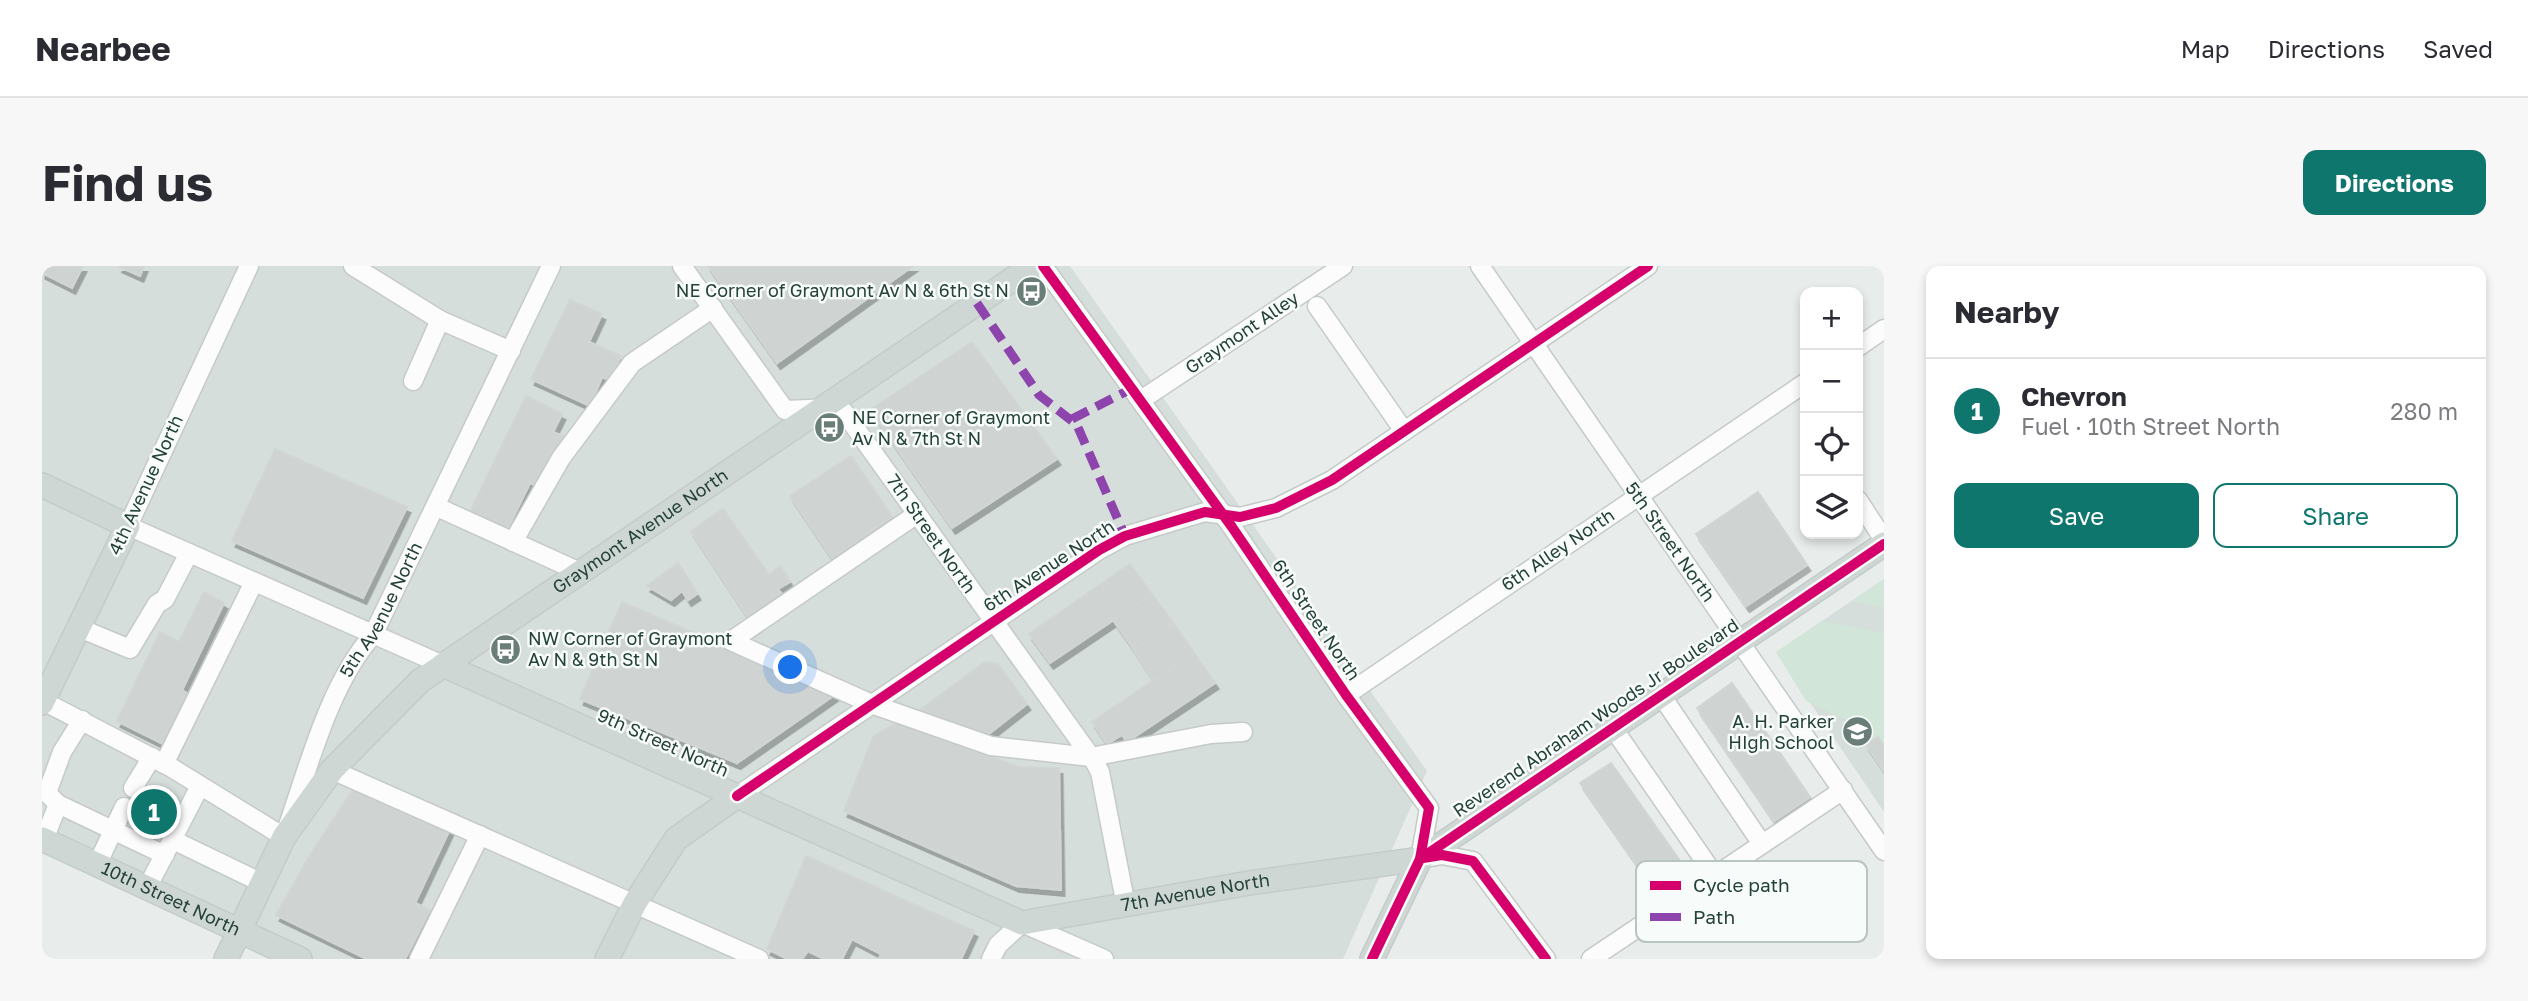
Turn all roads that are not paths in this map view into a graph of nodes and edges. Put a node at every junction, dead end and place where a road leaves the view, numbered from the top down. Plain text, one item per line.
1 (249, 266) edge
2 (353, 266) edge
3 (551, 266) edge
4 (682, 266) edge
5 (1032, 266) edge
6 (1043, 266) edge
7 (1343, 266) edge
8 (1480, 266) edge
9 (1648, 266) edge
10 (1317, 306) dead end
11 (713, 308) junction
12 (440, 320) junction
13 (1884, 329) edge
14 (1535, 343) junction
15 (1863, 344) edge
16 (511, 351) junction
17 (412, 381) dead end
18 (1800, 386) edge
19 (1142, 400) junction
20 (823, 408) junction
21 (1404, 431) junction
22 (42, 485) edge
23 (1638, 496) junction
24 (437, 507) junction
25 (1863, 508) edge
26 (918, 514) junction
27 (1223, 514) junction
28 (128, 526) junction
29 (513, 542) junction
30 (1884, 542) edge
31 (189, 553) junction
32 (580, 572) junction
33 (254, 582) junction
34 (994, 622) junction
35 (77, 627) junction
36 (373, 635) junction
37 (1740, 642) junction
38 (443, 665) junction
39 (1346, 695) junction
40 (1661, 695) junction
41 (42, 702) edge
42 (874, 705) junction
43 (82, 720) junction
44 (1613, 728) junction
45 (1243, 732) dead end
46 (1091, 757) junction
47 (158, 760) junction
48 (332, 770) junction
49 (200, 786) junction
50 (133, 788) dead end
51 (1843, 790) junction
52 (737, 796) junction
53 (58, 804) junction
54 (124, 807) dead end
55 (113, 829) junction
56 (480, 835) junction
57 (284, 837) junction
58 (43, 840) edge
59 (1762, 844) junction
60 (169, 847) junction
61 (1884, 851) edge
62 (1420, 859) junction
63 (1705, 861) edge
64 (1737, 861) edge
65 (97, 865) junction
66 (262, 883) junction
67 (147, 888) junction
68 (635, 903) junction
69 (1126, 906) junction
70 (1022, 923) junction
71 (1636, 929) edge
72 (239, 931) junction
73 (226, 959) edge
74 (300, 959) edge
75 (419, 959) edge
76 (607, 959) edge
77 (760, 959) edge
78 (991, 959) edge
79 (1104, 959) edge
80 (1372, 959) edge
81 (1546, 959) edge
82 (1591, 959) edge

1 - 28 street, 4th Avenue North
2 - 12 street
3 - 16 street, 5th Avenue North
4 - 11 street
5 - 20 main road, Graymont Avenue North
6 - 19 street, 6th Street North
7 - 19 street, Graymont Alley
8 - 14 street, 5th Street North
9 - 14 street, 6th Avenue North
10 - 21 street
11 - 20 street
11 - 29 street
12 - 16 street
12 - 17 street
13 - 15 street
14 - 21 street, 6th Avenue North
14 - 23 street, 5th Street North
16 - 24 street, 5th Avenue North
18 - 23 street, 6th Alley North
19 - 27 street, 6th Street North
20 - 26 street, 7th Street North
20 - 32 main road, Graymont Avenue North
21 - 27 street, 6th Avenue North
22 - 28 main road, 9th Street North
23 - 37 street, 5th Street North
23 - 39 street, 6th Alley North
24 - 29 street
24 - 36 street, 5th Avenue North
25 - 30 street
26 - 34 street, 7th Street North
26 - 42 street
27 - 34 street, 6th Avenue North
27 - 39 street, 6th Street North
28 - 31 street, 9th Street North
28 - 35 main road, 4th Avenue North
29 - 32 street
30 - 37 main road, Reverend Abraham Woods Jr Boulevard
31 - 33 street, 9th Street North
31 - 35 street
32 - 38 main road, Graymont Avenue North
33 - 36 street, 9th Street North
33 - 47 street
34 - 42 street, 6th Avenue North
34 - 46 street, 7th Street North
35 - 41 main road, 4th Avenue North
36 - 38 street, 9th Street North
36 - 57 street, 5th Avenue North
37 - 40 main road, Reverend Abraham Woods Jr Boulevard
37 - 51 street, 5th Street North
38 - 48 main road, Graymont Avenue North
38 - 52 main road, 9th Street North
39 - 62 street, 6th Street North
40 - 44 main road, Reverend Abraham Woods Jr Boulevard
40 - 59 street
41 - 43 street
42 - 46 street
42 - 52 street, 6th Avenue North
43 - 47 street
43 - 53 street
44 - 62 main road, Reverend Abraham Woods Jr Boulevard
44 - 63 street
45 - 46 street
46 - 69 street, 7th Street North
47 - 49 street
47 - 50 street
48 - 56 street
48 - 57 main road, Graymont Avenue North
49 - 57 street
49 - 60 street
51 - 59 street
51 - 61 street, 5th Street North
52 - 68 main road, 6th Avenue North
52 - 70 main road, 9th Street North
53 - 55 street
53 - 58 street
54 - 55 street
55 - 60 street
55 - 65 street
56 - 68 street
56 - 75 street
57 - 66 main road, 5th Avenue North
58 - 65 main road, 10th Street North
59 - 64 street
60 - 66 street
60 - 67 street
62 - 69 main road, 7th Avenue North
62 - 80 main road
62 - 81 street
65 - 67 main road, 10th Street North
66 - 72 main road, 5th Avenue North
67 - 72 main road, 10th Street North
68 - 76 main road, 6th Avenue North
68 - 77 street
69 - 70 main road, 7th Avenue North
70 - 78 street
70 - 79 street, 9th Street North
71 - 82 street
72 - 73 main road, 5th Avenue North
72 - 74 main road, 10th Street North

